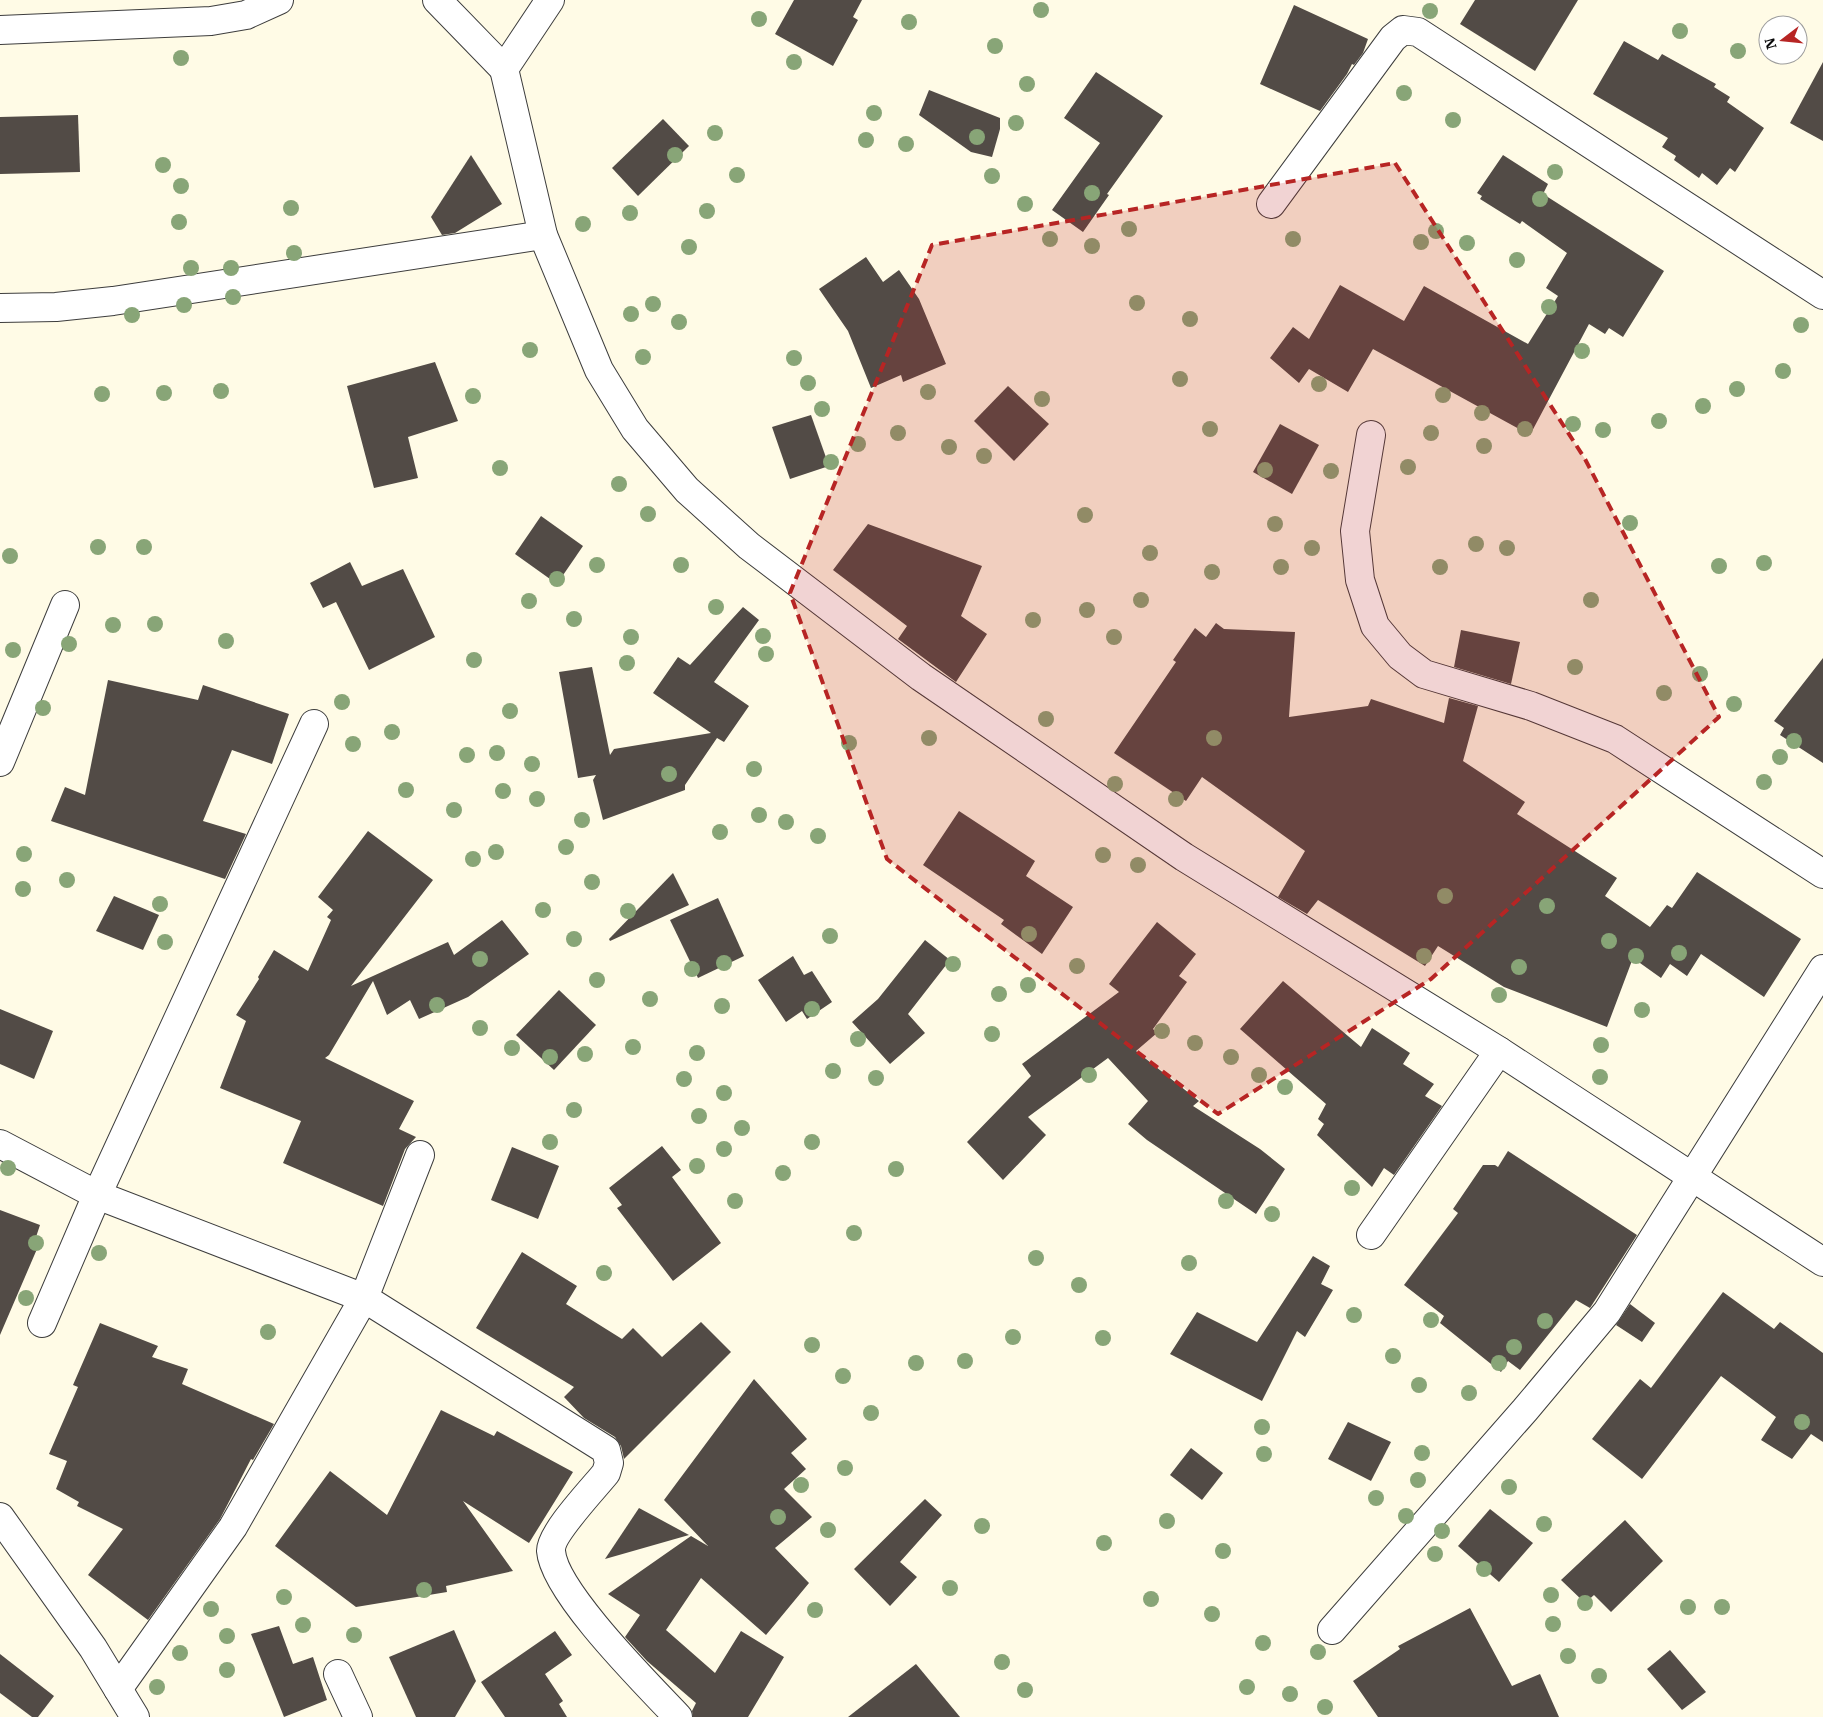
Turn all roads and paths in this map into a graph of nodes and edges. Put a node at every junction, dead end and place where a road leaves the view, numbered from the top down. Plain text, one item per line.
1 (279, 0) edge
2 (436, 0) edge
3 (550, 0) edge
4 (0, 30) edge
5 (504, 70) junction
6 (1271, 204) dead end
7 (544, 235) junction
8 (1823, 295) edge
9 (0, 308) edge
10 (1371, 434) dead end
11 (65, 605) dead end
12 (314, 724) dead end
13 (0, 762) edge
14 (1823, 874) edge
15 (1823, 969) edge
16 (1499, 1051) junction
17 (0, 1144) edge
18 (420, 1155) dead end
19 (1691, 1175) junction
20 (97, 1195) junction
21 (1371, 1235) dead end
22 (1823, 1262) edge
23 (364, 1298) junction
24 (42, 1323) dead end
25 (2, 1524) edge
26 (1332, 1630) dead end
27 (338, 1674) dead end
28 (118, 1689) junction
29 (135, 1717) edge
30 (358, 1717) edge
31 (678, 1717) edge

1 - 4 street
2 - 5 street
3 - 5 street
5 - 7 street
6 - 8 street
7 - 9 street
7 - 16 street
10 - 14 street
11 - 13 street
12 - 20 street
15 - 19 street
16 - 19 street
16 - 21 street
17 - 20 street
18 - 23 street
19 - 22 street
19 - 26 street
20 - 23 street
20 - 24 street
23 - 28 street
23 - 31 street
25 - 28 street
27 - 30 street
28 - 29 street

